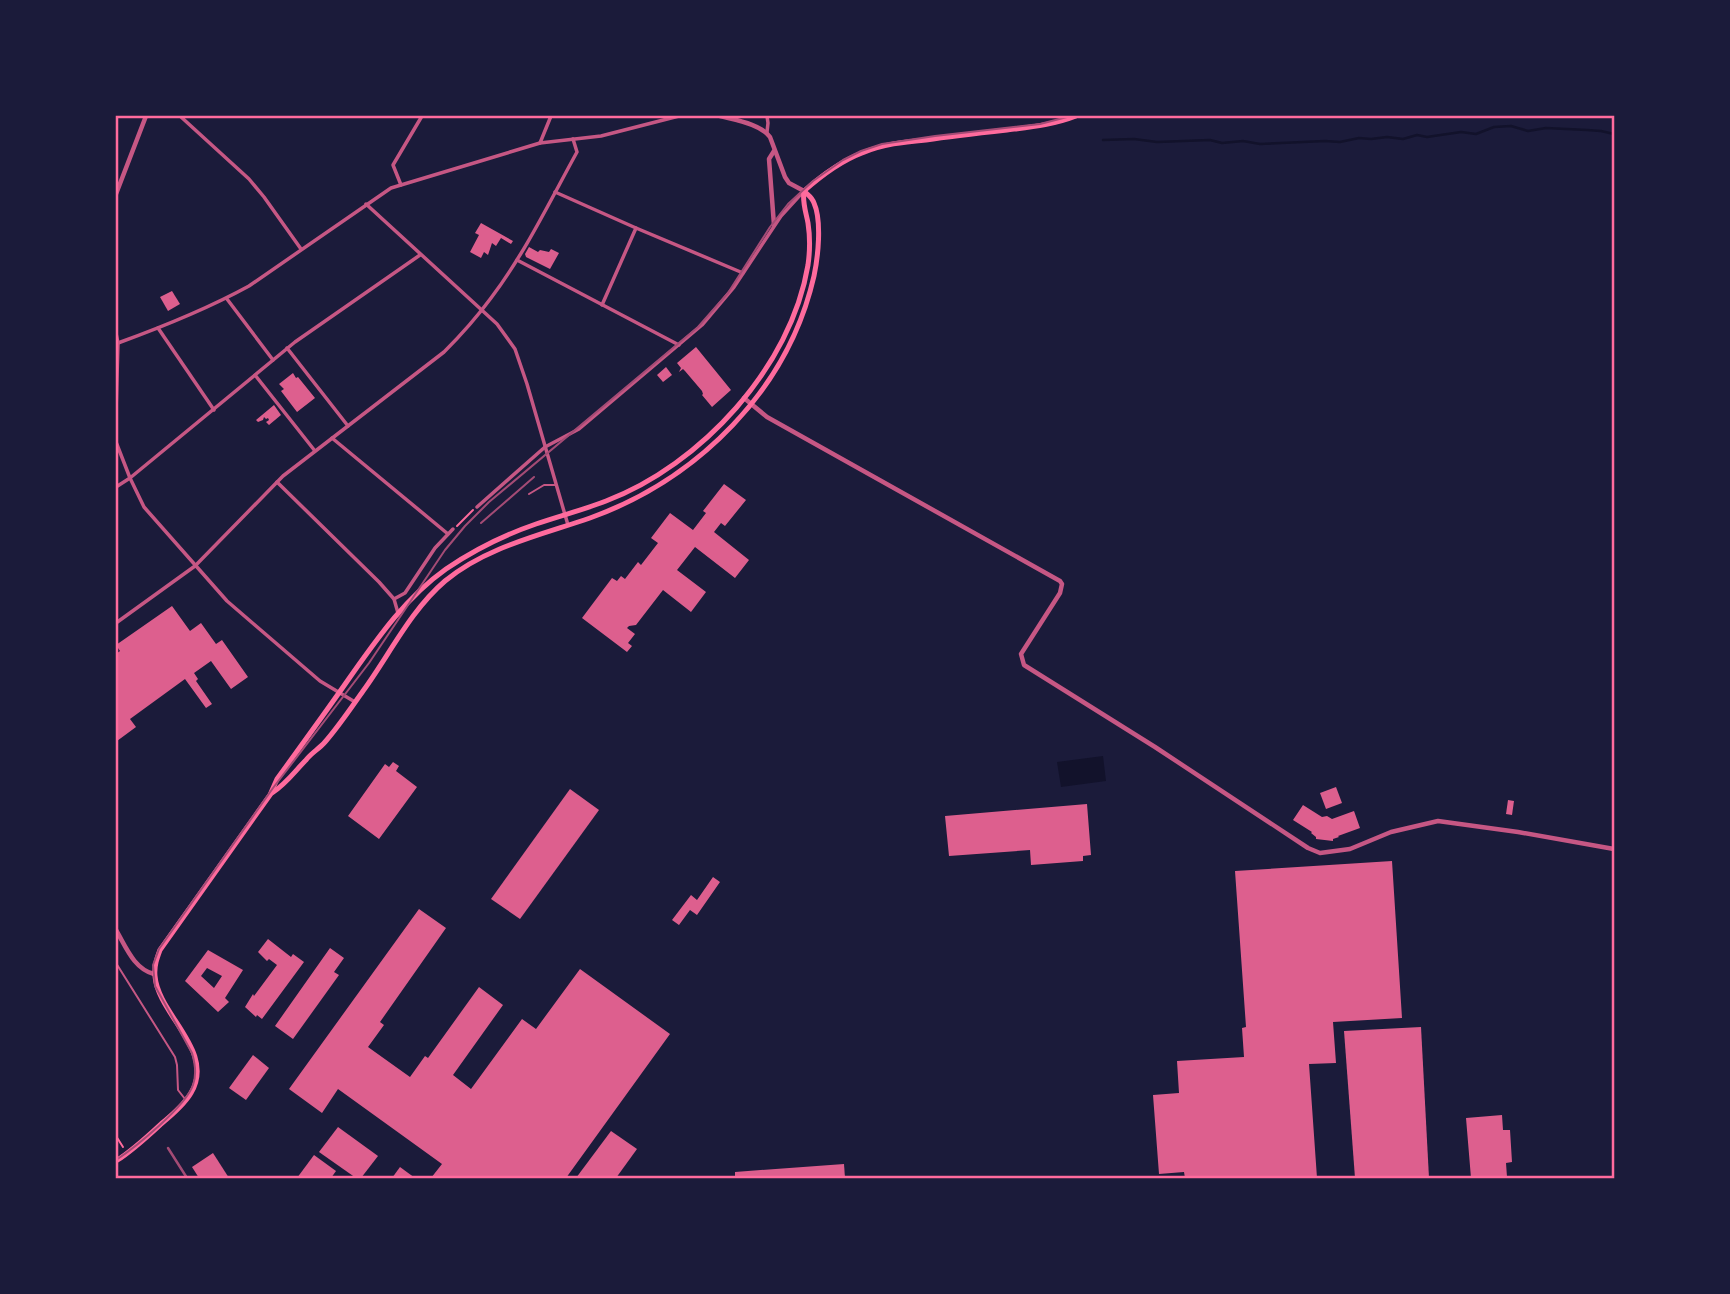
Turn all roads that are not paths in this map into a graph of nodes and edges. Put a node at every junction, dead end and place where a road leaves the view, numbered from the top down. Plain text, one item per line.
1 (146, 116) edge
2 (180, 116) edge
3 (422, 116) edge
4 (551, 116) edge
5 (679, 116) edge
6 (720, 116) edge
7 (767, 116) edge
8 (1076, 116) edge
9 (767, 132) junction
10 (573, 139) junction
11 (540, 143) junction
12 (775, 150) junction
13 (401, 185) junction
14 (804, 191) junction
15 (555, 192) junction
16 (116, 194) edge
17 (366, 204) junction
18 (774, 225) junction
19 (636, 228) junction
20 (301, 249) junction
21 (420, 255) junction
22 (517, 260) junction
23 (743, 274) junction
24 (227, 299) junction
25 (602, 305) junction
26 (482, 310) junction
27 (159, 328) junction
28 (116, 334) edge
29 (118, 343) junction
30 (680, 345) junction
31 (287, 348) junction
32 (273, 360) junction
33 (255, 375) junction
34 (744, 398) junction
35 (752, 405) junction
36 (214, 410) junction
37 (116, 412) edge
38 (348, 426) junction
39 (332, 438) junction
40 (116, 442) edge
41 (545, 447) junction
42 (315, 451) junction
43 (130, 478) junction
44 (277, 482) junction
45 (556, 485) junction
46 (116, 486) edge
47 (529, 494) dead end
48 (477, 507) road end
49 (564, 515) junction
50 (568, 525) junction
51 (453, 529) road end
52 (448, 534) junction
53 (195, 566) junction
54 (394, 599) junction
55 (398, 612) junction
56 (116, 623) edge
57 (339, 693) junction
58 (355, 702) junction
59 (270, 795) junction
60 (1615, 849) edge
61 (116, 930) edge
62 (116, 963) edge
63 (154, 974) junction
64 (186, 1100) junction
65 (116, 1161) edge

1 - 16 street
2 - 20 street
3 - 13 street
4 - 11 street
5 - 10 street
6 - 9 street
7 - 9 street
8 - 14 main road
9 - 12 street
10 - 11 street
10 - 15 street
11 - 13 street
12 - 14 street
12 - 18 street
13 - 17 street
14 - 18 street
14 - 34 main road
14 - 35 main road
15 - 19 street
15 - 22 street
17 - 20 street
17 - 21 street
18 - 23 street
19 - 23 street
19 - 25 street
20 - 24 street
21 - 26 street
21 - 31 street
22 - 25 street
22 - 26 street
23 - 30 street
24 - 27 street
24 - 32 street
25 - 30 street
26 - 38 street
26 - 41 street
27 - 29 street
27 - 36 street
28 - 29 street
29 - 37 street
30 - 41 street
31 - 32 street
31 - 38 street
32 - 33 street
33 - 36 street
33 - 42 street
34 - 35 street
34 - 49 main road
35 - 50 main road
35 - 60 street
36 - 43 street
38 - 39 street
39 - 42 street
39 - 52 street
40 - 43 street
41 - 45 street
41 - 48 street
42 - 44 street
43 - 46 street
43 - 53 street
44 - 53 street
44 - 54 street
45 - 47 lane
45 - 49 street
49 - 50 street
49 - 55 main road
50 - 58 main road
51 - 52 street
52 - 54 street
53 - 56 street
53 - 57 street
54 - 55 street
55 - 57 main road
57 - 58 street
57 - 59 main road
58 - 59 main road
59 - 63 main road
61 - 63 street
62 - 64 lane
63 - 64 main road
64 - 65 main road

